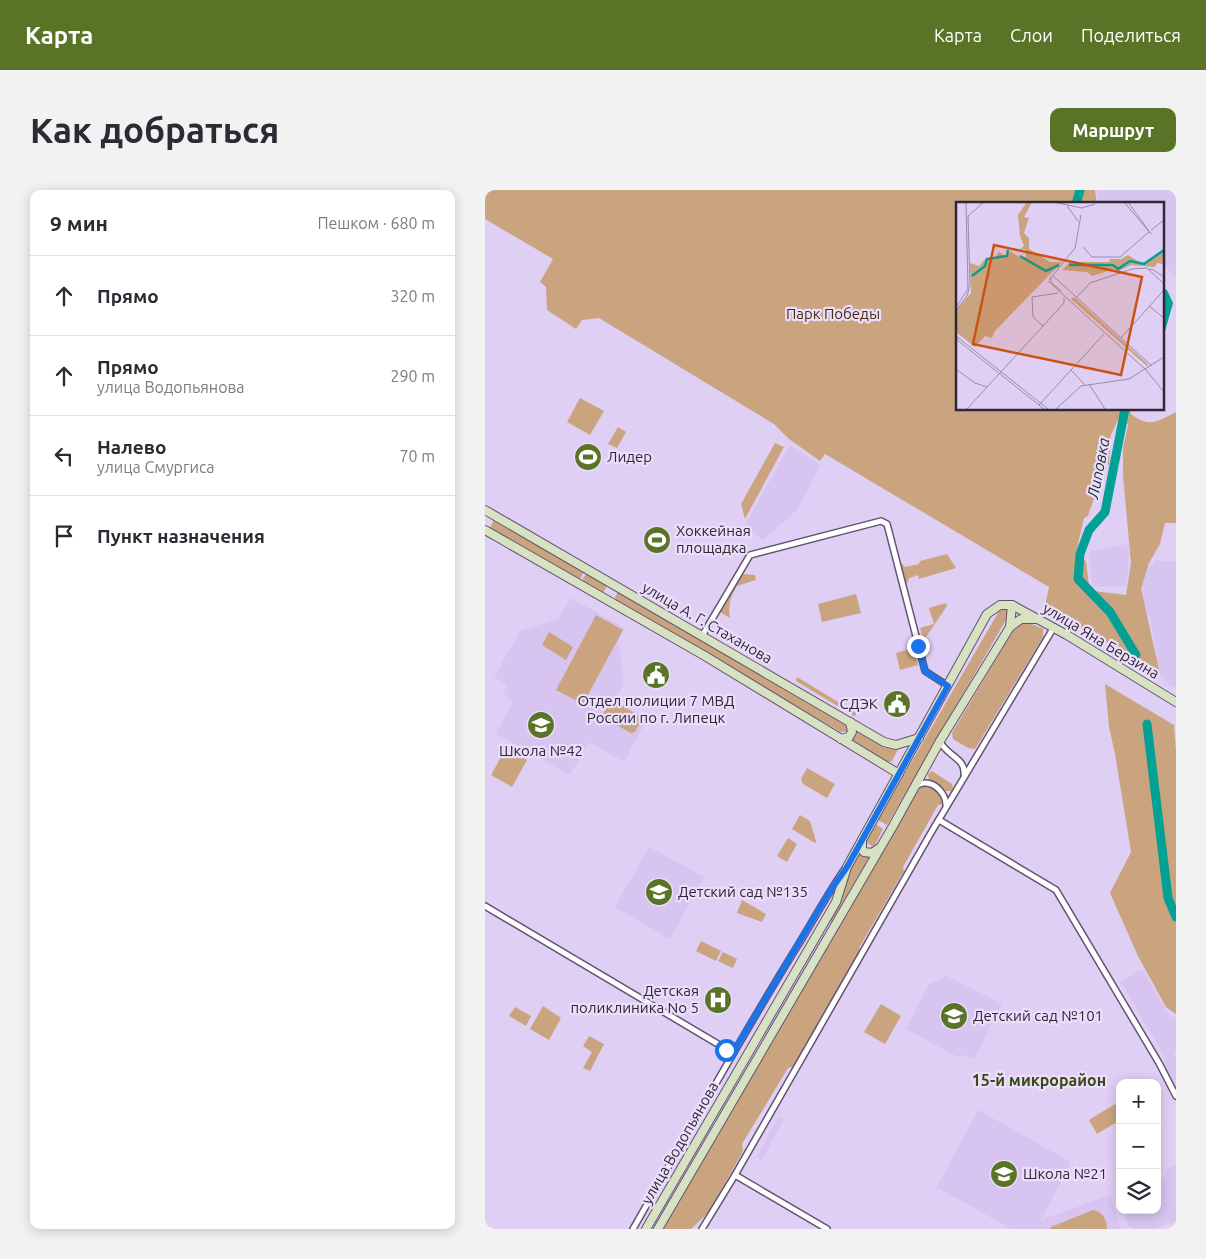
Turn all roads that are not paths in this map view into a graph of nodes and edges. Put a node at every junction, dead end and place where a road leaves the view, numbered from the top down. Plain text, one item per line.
1 (485, 510) edge
2 (485, 530) edge
3 (627, 592) junction
4 (1012, 605) junction
5 (618, 606) junction
6 (1041, 620) junction
7 (1010, 627) junction
8 (1054, 627) junction
9 (702, 636) junction
10 (948, 686) junction
11 (1176, 702) edge
12 (850, 722) junction
13 (841, 738) junction
14 (919, 738) junction
15 (940, 741) junction
16 (899, 774) junction
17 (963, 779) junction
18 (915, 786) junction
19 (946, 807) junction
20 (939, 820) junction
21 (862, 840) junction
22 (880, 848) junction
23 (847, 867) junction
24 (485, 906) edge
25 (733, 1053) junction
26 (1176, 1096) edge
27 (735, 1175) junction
28 (633, 1229) edge
29 (646, 1229) edge
30 (658, 1229) edge
31 (702, 1229) edge
32 (827, 1229) edge

1 - 3 main road, улица А. Г. Стаханова
2 - 5 main road, улица А. Г. Стаханова
3 - 5 main road
3 - 9 main road, улица А. Г. Стаханова
4 - 6 main road, улица Яна Берзина
4 - 7 main road, улица Водопьянова
4 - 10 main road, улица Водопьянова
5 - 13 main road, улица А. Г. Стаханова
6 - 7 main road
6 - 8 main road, улица Яна Берзина
7 - 15 main road, улица Водопьянова
8 - 11 main road, улица Яна Берзина
8 - 17 street
9 - 10 street
9 - 12 main road, улица А. Г. Стаханова
10 - 14 main road, улица Водопьянова
12 - 13 main road
12 - 14 main road, улица А. Г. Стаханова
13 - 16 main road, улица А. Г. Стаханова
14 - 16 main road, улица Водопьянова
15 - 17 street
15 - 18 main road, улица Водопьянова
16 - 21 main road, улица Водопьянова
17 - 19 street
18 - 19 street
18 - 22 main road, улица Водопьянова
19 - 20 street
20 - 26 street
20 - 27 street
21 - 22 main road
21 - 23 main road, улица Водопьянова
22 - 30 main road, улица Водопьянова
23 - 25 street
23 - 29 main road, улица Водопьянова
24 - 25 street
25 - 28 street
27 - 31 street
27 - 32 street

